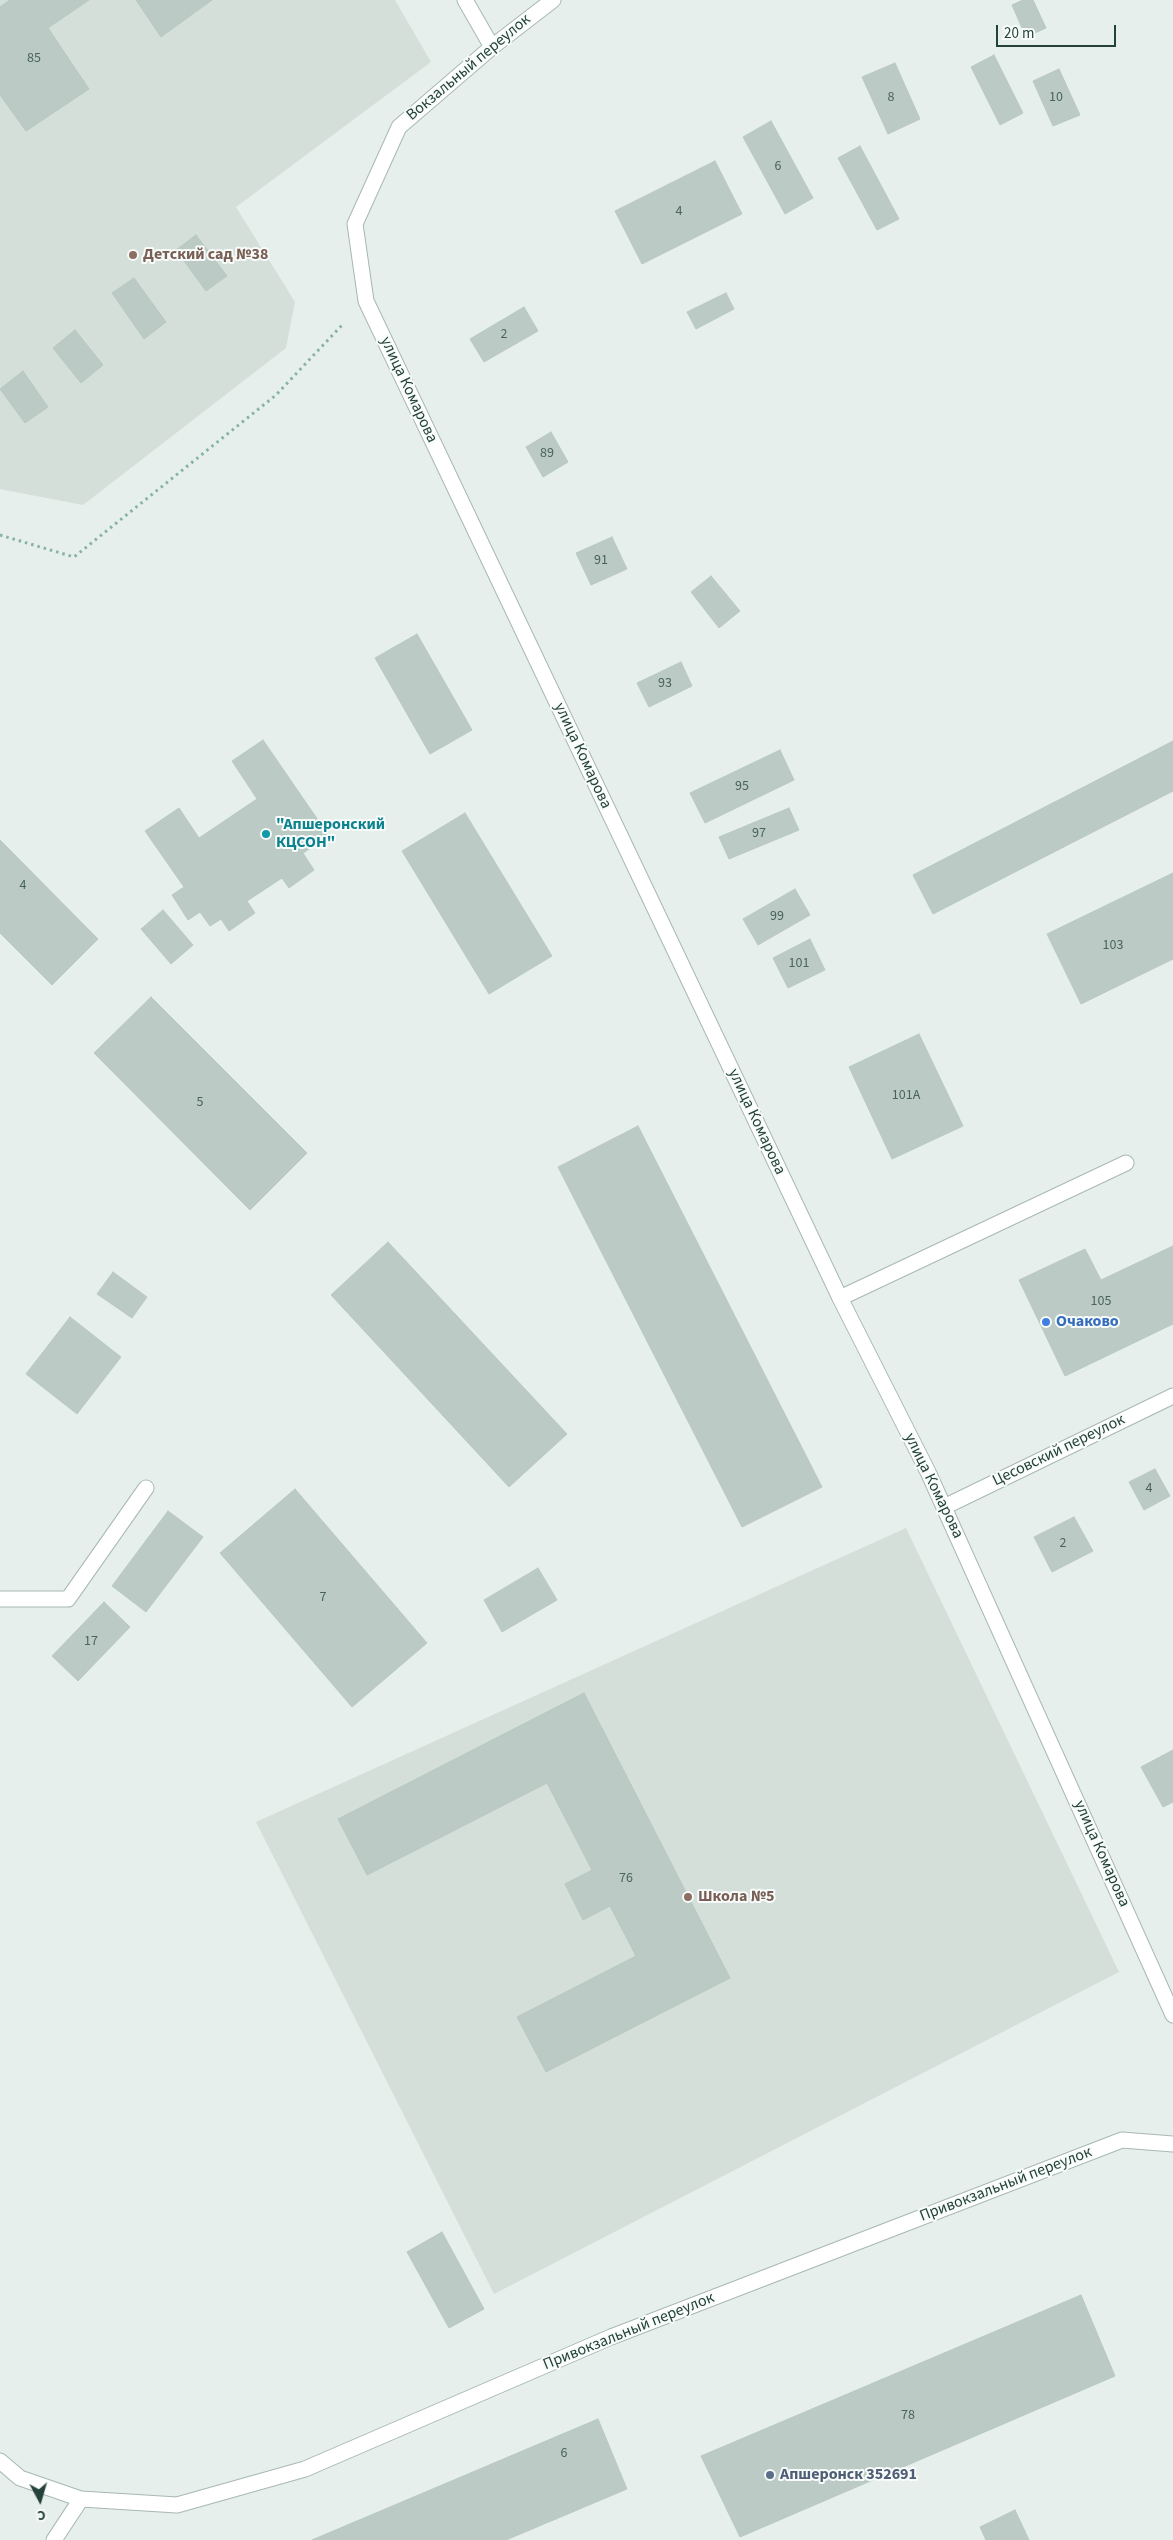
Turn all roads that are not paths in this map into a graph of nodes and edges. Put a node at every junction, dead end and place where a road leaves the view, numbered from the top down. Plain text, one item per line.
1 (465, 0) edge
2 (553, 0) edge
3 (492, 47) junction
4 (355, 224) joint
5 (1126, 1163) dead end
6 (840, 1298) junction
7 (1173, 1396) edge
8 (146, 1488) dead end
9 (944, 1507) junction
10 (0, 1599) edge
11 (1173, 2015) edge
12 (1173, 2144) edge
13 (0, 2461) edge
14 (81, 2499) junction
15 (54, 2540) edge

1 - 3 street
2 - 3 street, Вокзальный переулок
3 - 4 street, Вокзальный переулок
4 - 6 street, улица Комарова
5 - 6 street
6 - 9 street, улица Комарова
7 - 9 street, Цесовский переулок
8 - 10 street
9 - 11 street, улица Комарова
12 - 14 street, Привокзальный переулок
13 - 14 street
14 - 15 street

